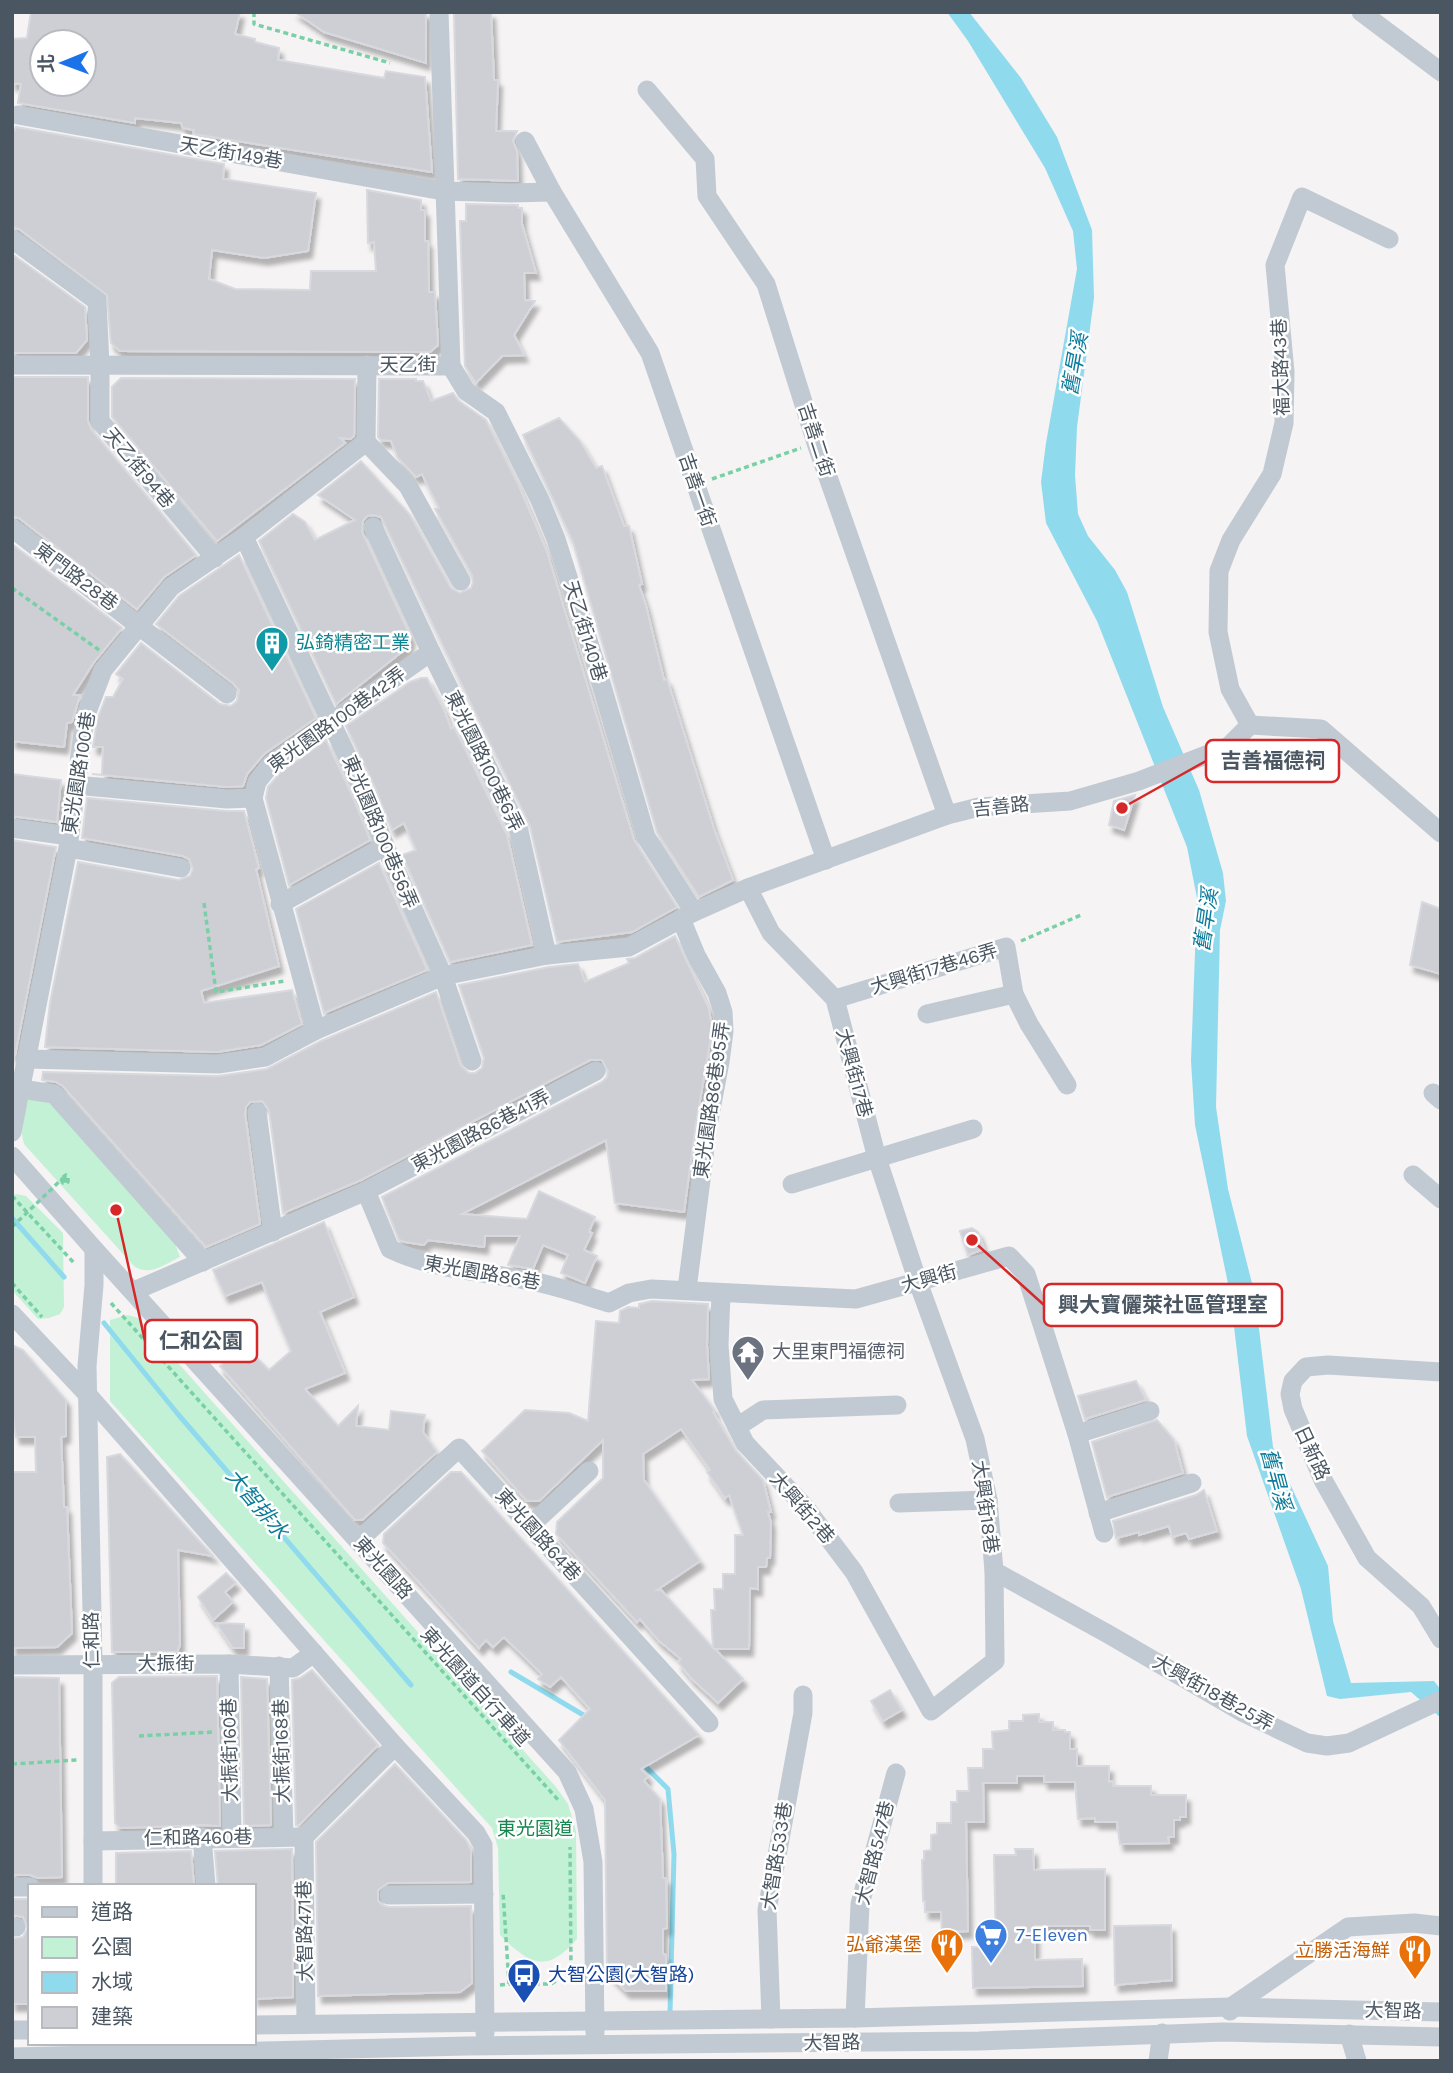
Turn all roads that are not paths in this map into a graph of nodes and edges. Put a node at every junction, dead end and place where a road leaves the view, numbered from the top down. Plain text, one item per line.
1 (439, 12) edge
2 (1361, 12) edge
3 (1441, 72) edge
4 (647, 90) dead end
5 (18, 115) dead end
6 (525, 141) dead end
7 (443, 191) junction
8 (552, 192) junction
9 (12, 239) edge
10 (1389, 239) dead end
11 (12, 365) edge
12 (100, 365) junction
13 (367, 365) junction
14 (451, 366) junction
15 (366, 442) junction
16 (373, 527) dead end
17 (12, 528) edge
18 (244, 537) junction
19 (215, 558) junction
20 (461, 581) dead end
21 (140, 625) junction
22 (431, 652) junction
23 (227, 694) dead end
24 (331, 720) junction
25 (1250, 725) junction
26 (75, 785) junction
27 (253, 798) junction
28 (947, 816) junction
29 (12, 828) edge
30 (1441, 832) edge
31 (69, 842) junction
32 (384, 846) junction
33 (826, 860) junction
34 (181, 868) dead end
35 (748, 888) junction
36 (280, 904) junction
37 (687, 915) junction
38 (547, 955) junction
39 (443, 976) junction
40 (1014, 994) junction
41 (835, 999) junction
42 (927, 1014) dead end
43 (316, 1030) junction
44 (27, 1059) junction
45 (472, 1061) dead end
46 (596, 1071) dead end
47 (1067, 1085) dead end
48 (21, 1089) junction
49 (257, 1112) dead end
50 (973, 1129) dead end
51 (12, 1132) edge
52 (12, 1156) edge
53 (877, 1158) junction
54 (1413, 1175) dead end
55 (792, 1184) dead end
56 (366, 1191) junction
57 (1441, 1199) edge
58 (273, 1231) junction
59 (94, 1250) junction
60 (203, 1262) junction
61 (918, 1282) junction
62 (687, 1289) junction
63 (134, 1291) junction
64 (720, 1294) junction
65 (15, 1319) edge
66 (1441, 1373) edge
67 (88, 1395) junction
68 (897, 1405) dead end
69 (1150, 1411) dead end
70 (737, 1427) junction
71 (1077, 1434) junction
72 (589, 1471) dead end
73 (1192, 1483) dead end
74 (988, 1500) junction
75 (899, 1503) dead end
76 (1098, 1513) junction
77 (530, 1525) junction
78 (1104, 1532) dead end
79 (358, 1541) junction
80 (994, 1571) junction
81 (1441, 1639) edge
82 (314, 1653) junction
83 (93, 1664) junction
84 (229, 1664) junction
85 (12, 1665) edge
86 (279, 1666) junction
87 (803, 1695) dead end
88 (1441, 1700) edge
89 (931, 1712) joint
90 (709, 1723) dead end
91 (395, 1746) junction
92 (896, 1773) dead end
93 (202, 1837) junction
94 (232, 1837) junction
95 (284, 1837) junction
96 (304, 1837) junction
97 (93, 1841) junction
98 (93, 1884) edge
99 (206, 1884) edge
100 (484, 1894) junction
101 (389, 1895) dead end
102 (1441, 1926) edge
103 (1231, 2007) junction
104 (1441, 2012) edge
105 (977, 2016) junction
106 (855, 2018) junction
107 (771, 2019) junction
108 (595, 2020) junction
109 (485, 2023) junction
110 (306, 2024) junction
111 (256, 2025) edge
112 (1223, 2032) junction
113 (1162, 2034) junction
114 (1349, 2034) junction
115 (1441, 2037) edge
116 (979, 2041) junction
117 (485, 2046) junction
118 (595, 2046) junction
119 (766, 2052) edge
120 (95, 2053) edge
121 (664, 2053) edge
122 (12, 2057) edge
123 (981, 2061) edge
124 (1158, 2061) edge
125 (1357, 2061) edge

1 - 7 street, 天乙街
2 - 3 street
4 - 28 street, 吉善二街
5 - 7 street, 天乙街149巷
6 - 8 street, 吉善一街
7 - 8 street, 天乙街149巷
7 - 14 street, 天乙街
8 - 33 street, 吉善一街
9 - 12 street, 天乙街94巷
10 - 25 street, 福大路43巷
11 - 12 street, 天乙街
12 - 13 street, 天乙街
12 - 19 street, 天乙街94巷
13 - 14 street, 天乙街
13 - 15 street
14 - 37 street, 天乙街140巷
15 - 18 street, 東光園路100巷
15 - 20 street
16 - 22 street
17 - 21 street, 東門路28巷
18 - 19 street, 東光園路100巷
18 - 24 street, 東光園路100巷56弄
19 - 21 street, 東光園路100巷
21 - 23 street, 東門路28巷
21 - 26 street, 東光園路100巷
22 - 24 street, 東光園路100巷42弄
22 - 38 street, 東光園路100巷6弄
24 - 27 street, 東光園路100巷42弄
24 - 32 street, 東光園路100巷56弄
25 - 28 street, 吉善路
25 - 30 street
26 - 27 street
26 - 31 street, 東光園路100巷
27 - 36 street
28 - 33 street, 吉善路
29 - 31 street
31 - 34 street
31 - 44 street, 東光園路100巷
32 - 36 street
32 - 39 street, 東光園路100巷56弄
33 - 35 street, 吉善路
35 - 37 street
35 - 41 street, 大興街17巷
36 - 43 street
37 - 38 street
37 - 62 street, 東光園路86巷95弄
38 - 39 street
39 - 43 street
39 - 45 street, 東光園路100巷56弄
40 - 41 street, 大興街17巷46弄
40 - 42 street
40 - 47 street, 大興街17巷46弄
41 - 53 street, 大興街17巷
43 - 44 street
44 - 48 street, 東光園路100巷
46 - 56 street, 東光園路86巷41弄
48 - 51 street, 東光園路100巷
48 - 60 street
49 - 58 street
50 - 53 street
52 - 59 street, 東光園路
53 - 55 street
53 - 61 street, 大興街17巷
54 - 57 street
56 - 58 street
56 - 62 street, 東光園路86巷
58 - 60 street
59 - 63 street, 東光園路
59 - 67 street, 仁和路
60 - 63 street
61 - 64 street, 大興街
61 - 71 street, 大興街
61 - 74 street, 大興街18巷
62 - 64 street, 東光園路86巷
63 - 79 street, 東光園路
64 - 70 street, 大興街2巷
65 - 67 street
66 - 81 street, 日新路
67 - 82 street
67 - 83 street, 仁和路
68 - 70 street
69 - 71 street
70 - 89 street, 大興街2巷
71 - 76 street, 大興街
72 - 77 street
73 - 76 street
74 - 75 street
74 - 80 street, 大興街18巷
76 - 78 street, 大興街
77 - 79 street, 東光園路64巷
77 - 90 street, 東光園路64巷
79 - 108 street, 東光園路
80 - 88 street, 大興街18巷25弄
80 - 89 street, 大興街18巷
82 - 86 street, 大振街
82 - 91 street
83 - 84 street, 大振街
83 - 85 street, 大振街
83 - 97 street, 仁和路
84 - 86 street, 大振街
84 - 94 street, 大振街160巷
86 - 95 street, 大振街168巷
87 - 107 street, 大智路533巷
91 - 96 street
91 - 100 street
92 - 106 street, 大智路547巷
93 - 94 street, 仁和路460巷
93 - 97 street, 仁和路460巷
93 - 99 street
94 - 95 street, 仁和路460巷
95 - 96 street, 仁和路460巷
96 - 110 street, 大智路471巷
97 - 98 street, 仁和路
100 - 101 street
100 - 109 street
102 - 103 street
103 - 104 street, 大智路
103 - 105 street, 大智路
103 - 112 street
105 - 106 street, 大智路
105 - 116 street
106 - 107 street, 大智路
107 - 108 street, 大智路
108 - 109 street, 大智路
108 - 118 street, 東光園路
109 - 110 street, 大智路
109 - 117 street
110 - 111 street, 大智路
112 - 113 street, 大智路
112 - 114 street, 大智路
113 - 116 street, 大智路
113 - 124 street
114 - 115 street, 大智路
114 - 125 street
116 - 119 street, 大智路
116 - 123 street
117 - 118 street, 大智路
117 - 120 street, 大智路
118 - 121 street, 大智路
119 - 121 street, 大智路
120 - 122 street, 大智路

